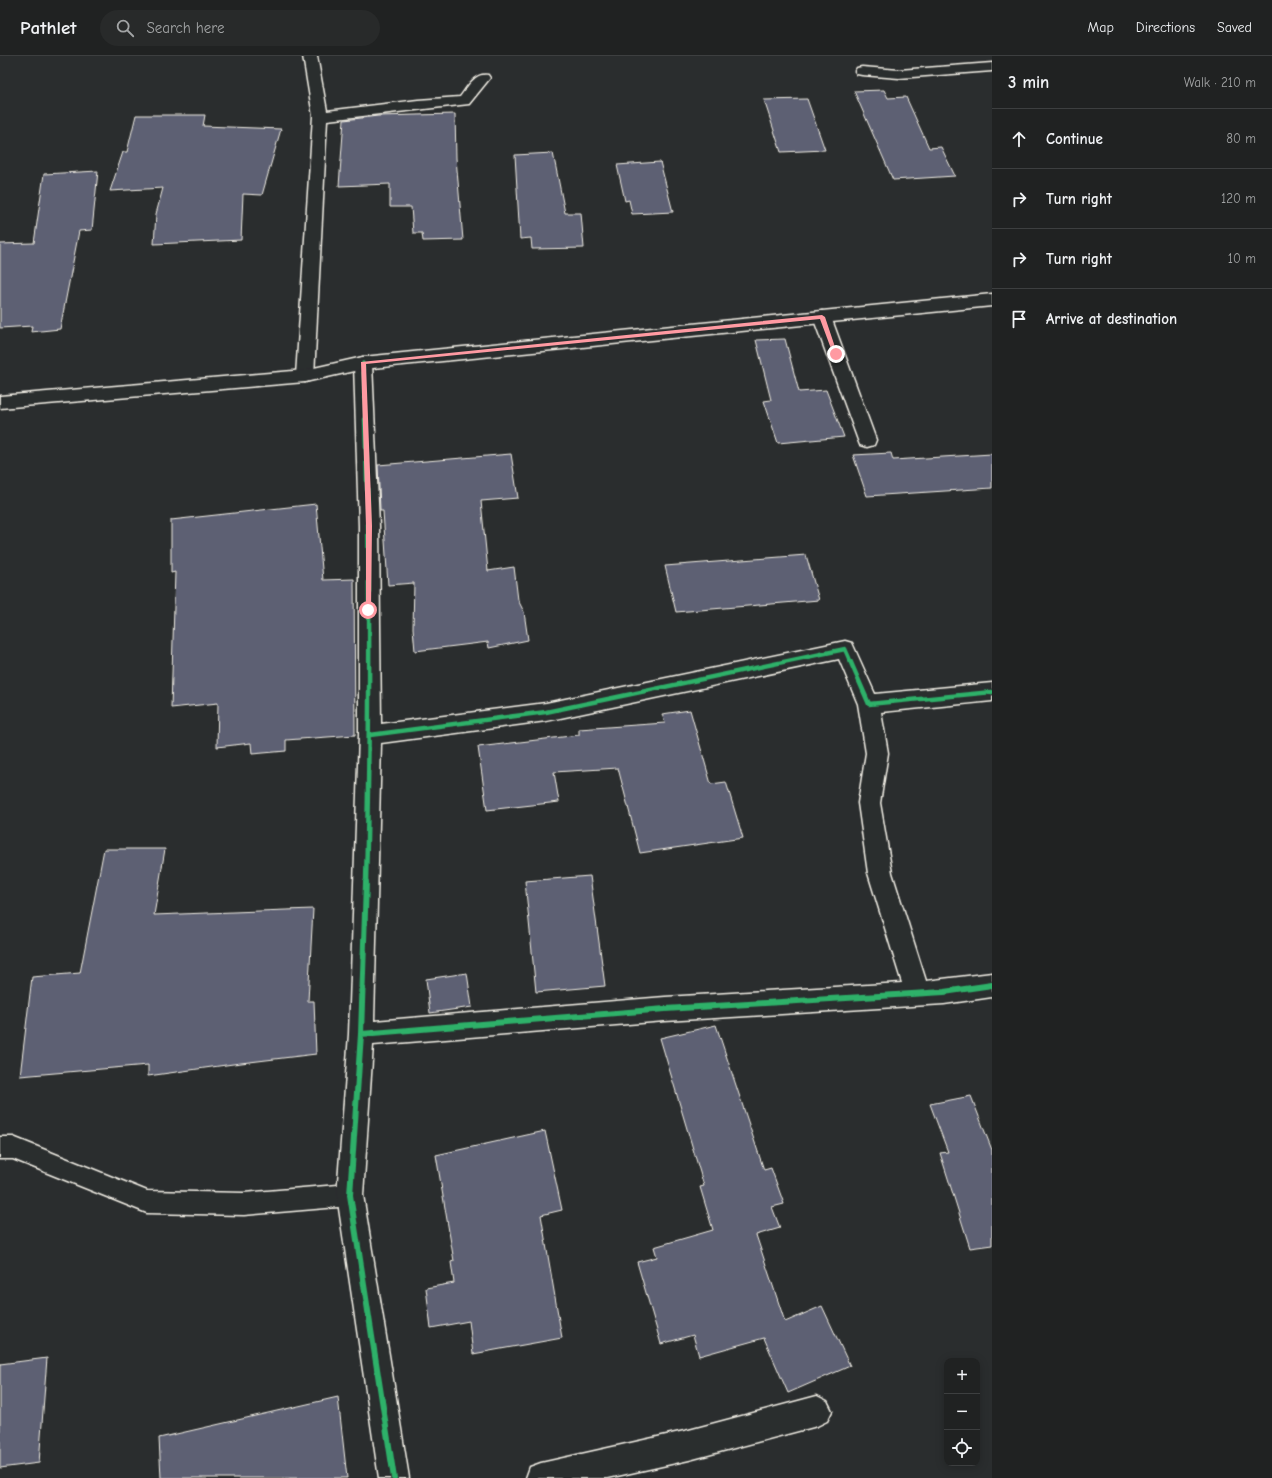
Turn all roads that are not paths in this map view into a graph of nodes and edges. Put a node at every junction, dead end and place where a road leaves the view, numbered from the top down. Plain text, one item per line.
1 (310, 56) edge
2 (992, 67) edge
3 (862, 71) dead end
4 (483, 78) dead end
5 (320, 116) junction
6 (992, 300) edge
7 (822, 317) junction
8 (363, 363) junction
9 (305, 376) junction
10 (0, 402) edge
11 (867, 440) dead end
12 (992, 692) edge
13 (869, 704) junction
14 (370, 734) junction
15 (992, 985) edge
16 (918, 994) junction
17 (361, 1034) junction
18 (0, 1148) edge
19 (350, 1195) junction
20 (817, 1411) dead end
21 (394, 1478) edge
22 (541, 1478) edge

1 - 5 street
2 - 3 street
4 - 5 street
5 - 9 street
6 - 7 street
7 - 8 street
7 - 11 street
8 - 9 street
8 - 14 street
9 - 10 street
12 - 13 street
13 - 14 street
13 - 16 street
14 - 17 street
15 - 16 street
16 - 17 street
17 - 19 street
18 - 19 lane
19 - 21 street
20 - 22 street

